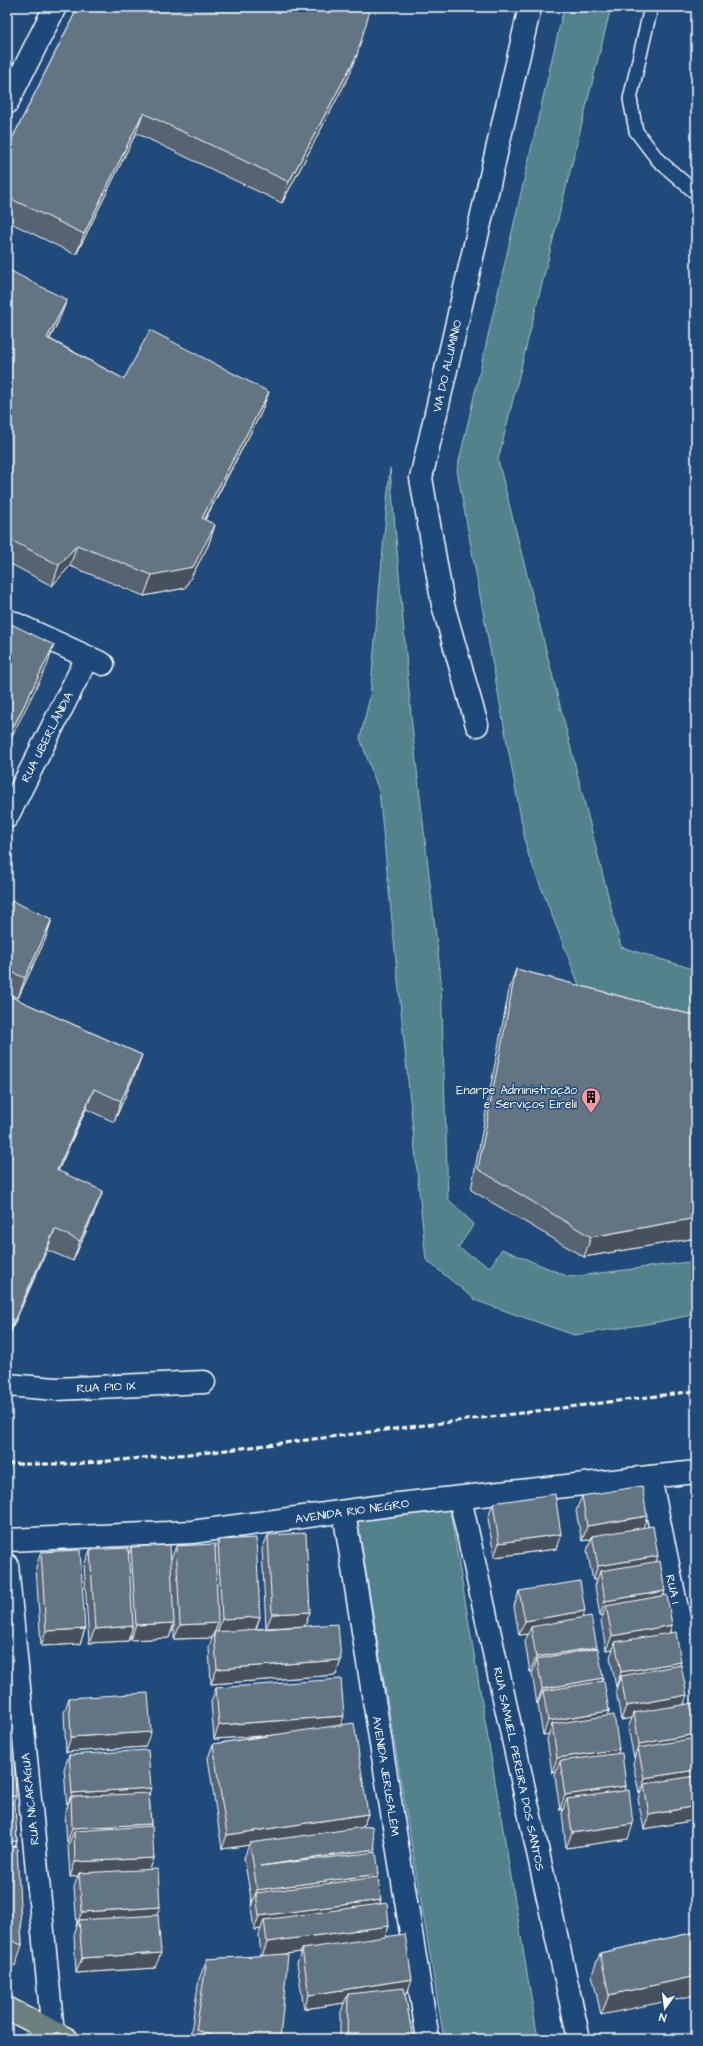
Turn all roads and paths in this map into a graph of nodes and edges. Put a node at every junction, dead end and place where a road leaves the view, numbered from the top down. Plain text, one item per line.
1 (55, 7) edge
2 (530, 7) edge
3 (651, 7) edge
4 (7, 104) edge
5 (696, 193) edge
6 (7, 620) edge
7 (477, 725) dead end
8 (7, 817) edge
9 (204, 1382) dead end
10 (7, 1385) edge
11 (696, 1472) edge
12 (650, 1477) junction
13 (460, 1498) junction
14 (344, 1512) junction
15 (7, 1540) edge
16 (7, 1565) edge
17 (696, 1701) edge
18 (7, 2008) edge
19 (58, 2037) edge
20 (428, 2039) edge
21 (579, 2039) edge

1 - 4 street
2 - 7 street, VIA DO ALUMÍNIO
3 - 5 lane
6 - 8 street, RUA UBERLÂNDIA
9 - 10 street, RUA PIO IX
11 - 12 street, AVENIDA RIO NEGRO
12 - 13 street, AVENIDA RIO NEGRO
12 - 17 street, RUA 1
13 - 14 street, AVENIDA RIO NEGRO
13 - 21 street, RUA SAMUEL PEREIRA DOS SANTOS
14 - 15 street, AVENIDA RIO NEGRO
14 - 20 street, AVENIDA JERUSALÉM
16 - 19 street, RUA NICARÁGUA
18 - 19 main road

